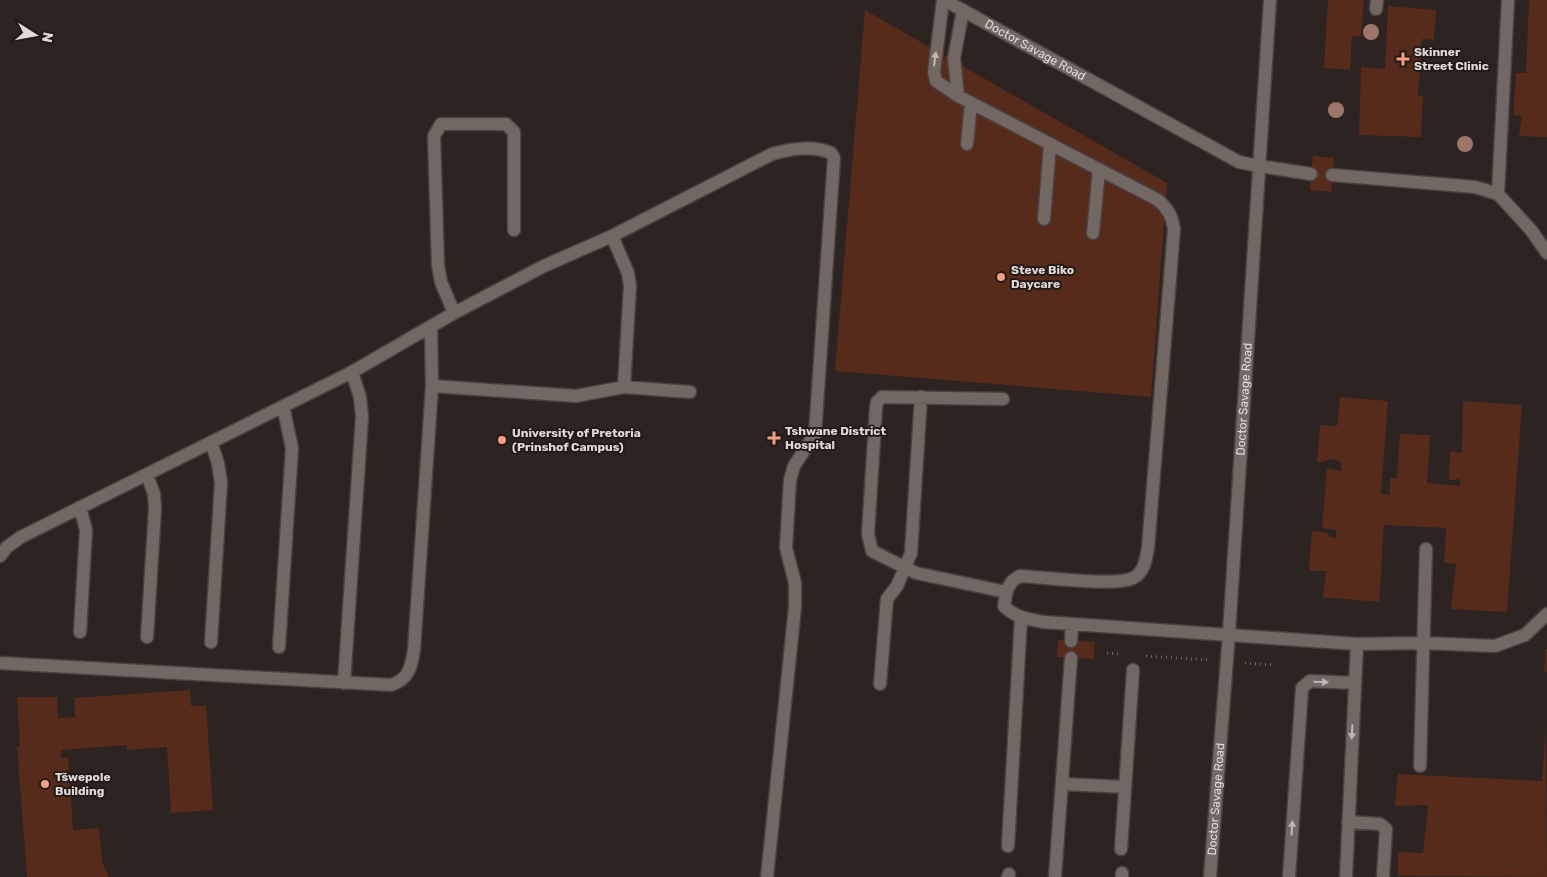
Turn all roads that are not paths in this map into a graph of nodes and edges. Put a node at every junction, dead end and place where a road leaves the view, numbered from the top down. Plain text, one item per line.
1 (944, 0) edge
2 (1270, 0) edge
3 (1508, 0) edge
4 (962, 10) junction
5 (958, 96) junction
6 (970, 103) junction
7 (967, 144) dead end
8 (1050, 145) junction
9 (1259, 166) junction
10 (1099, 169) junction
11 (1311, 174) dead end
12 (1332, 175) dead end
13 (1498, 194) junction
14 (1044, 219) dead end
15 (514, 230) dead end
16 (1093, 233) dead end
17 (612, 236) junction
18 (1547, 253) edge
19 (454, 313) junction
20 (431, 328) junction
21 (352, 372) junction
22 (432, 386) junction
23 (624, 387) junction
24 (690, 392) dead end
25 (921, 397) junction
26 (1003, 399) dead end
27 (283, 406) junction
28 (211, 442) junction
29 (147, 475) junction
30 (80, 508) junction
31 (1426, 549) dead end
32 (0, 556) edge
33 (905, 568) junction
34 (1006, 592) junction
35 (1547, 614) edge
36 (1021, 618) junction
37 (1072, 624) junction
38 (80, 632) dead end
39 (1229, 633) junction
40 (148, 637) dead end
41 (1071, 641) dead end
42 (212, 642) dead end
43 (1423, 642) junction
44 (1357, 644) junction
45 (279, 646) dead end
46 (1070, 658) dead end
47 (0, 663) edge
48 (1133, 670) dead end
49 (344, 682) junction
50 (1355, 683) junction
51 (880, 684) dead end
52 (1420, 766) dead end
53 (1063, 784) junction
54 (1125, 787) junction
55 (1348, 822) junction
56 (1008, 846) dead end
57 (1121, 849) dead end
58 (767, 877) edge
59 (1055, 877) edge
60 (1210, 877) edge
61 (1289, 877) edge
62 (1346, 877) edge
63 (1383, 877) edge

1 - 4 street, Doctor Savage Road
5 -> 1 street
2 - 9 street, Doctor Savage Road
3 - 13 street
4 - 5 street
4 - 9 street, Doctor Savage Road
5 - 6 street
6 - 7 street
6 - 8 street
8 - 10 street
8 - 14 street
9 - 11 street, Doctor Savage Road
9 - 39 street, Doctor Savage Road
10 - 16 street
10 - 34 street
12 - 13 street
13 - 18 street
15 - 19 street
17 - 19 street
17 - 23 street
17 - 58 street
19 - 20 street
20 - 21 street
20 - 22 street
21 - 27 street
21 - 49 street
22 - 23 street
22 - 49 street
23 - 24 street
25 - 26 street
25 - 33 street
25 - 33 street
27 - 28 street
27 - 45 street
28 - 29 street
28 - 42 street
29 - 30 street
29 - 40 street
30 - 32 street
30 - 38 street
31 - 43 street
33 - 34 street
33 - 51 street
34 - 36 street
35 - 43 street
36 - 37 street
36 - 56 street
37 - 39 street
37 - 41 street
39 - 44 street
39 - 60 street, Doctor Savage Road
43 - 44 street
43 - 52 street
44 - 50 street
46 - 53 street
47 - 49 street
48 - 54 street
50 -> 55 street
61 -> 50 street
53 - 54 street
53 - 59 street
54 - 57 street
55 - 62 street
55 - 63 street

